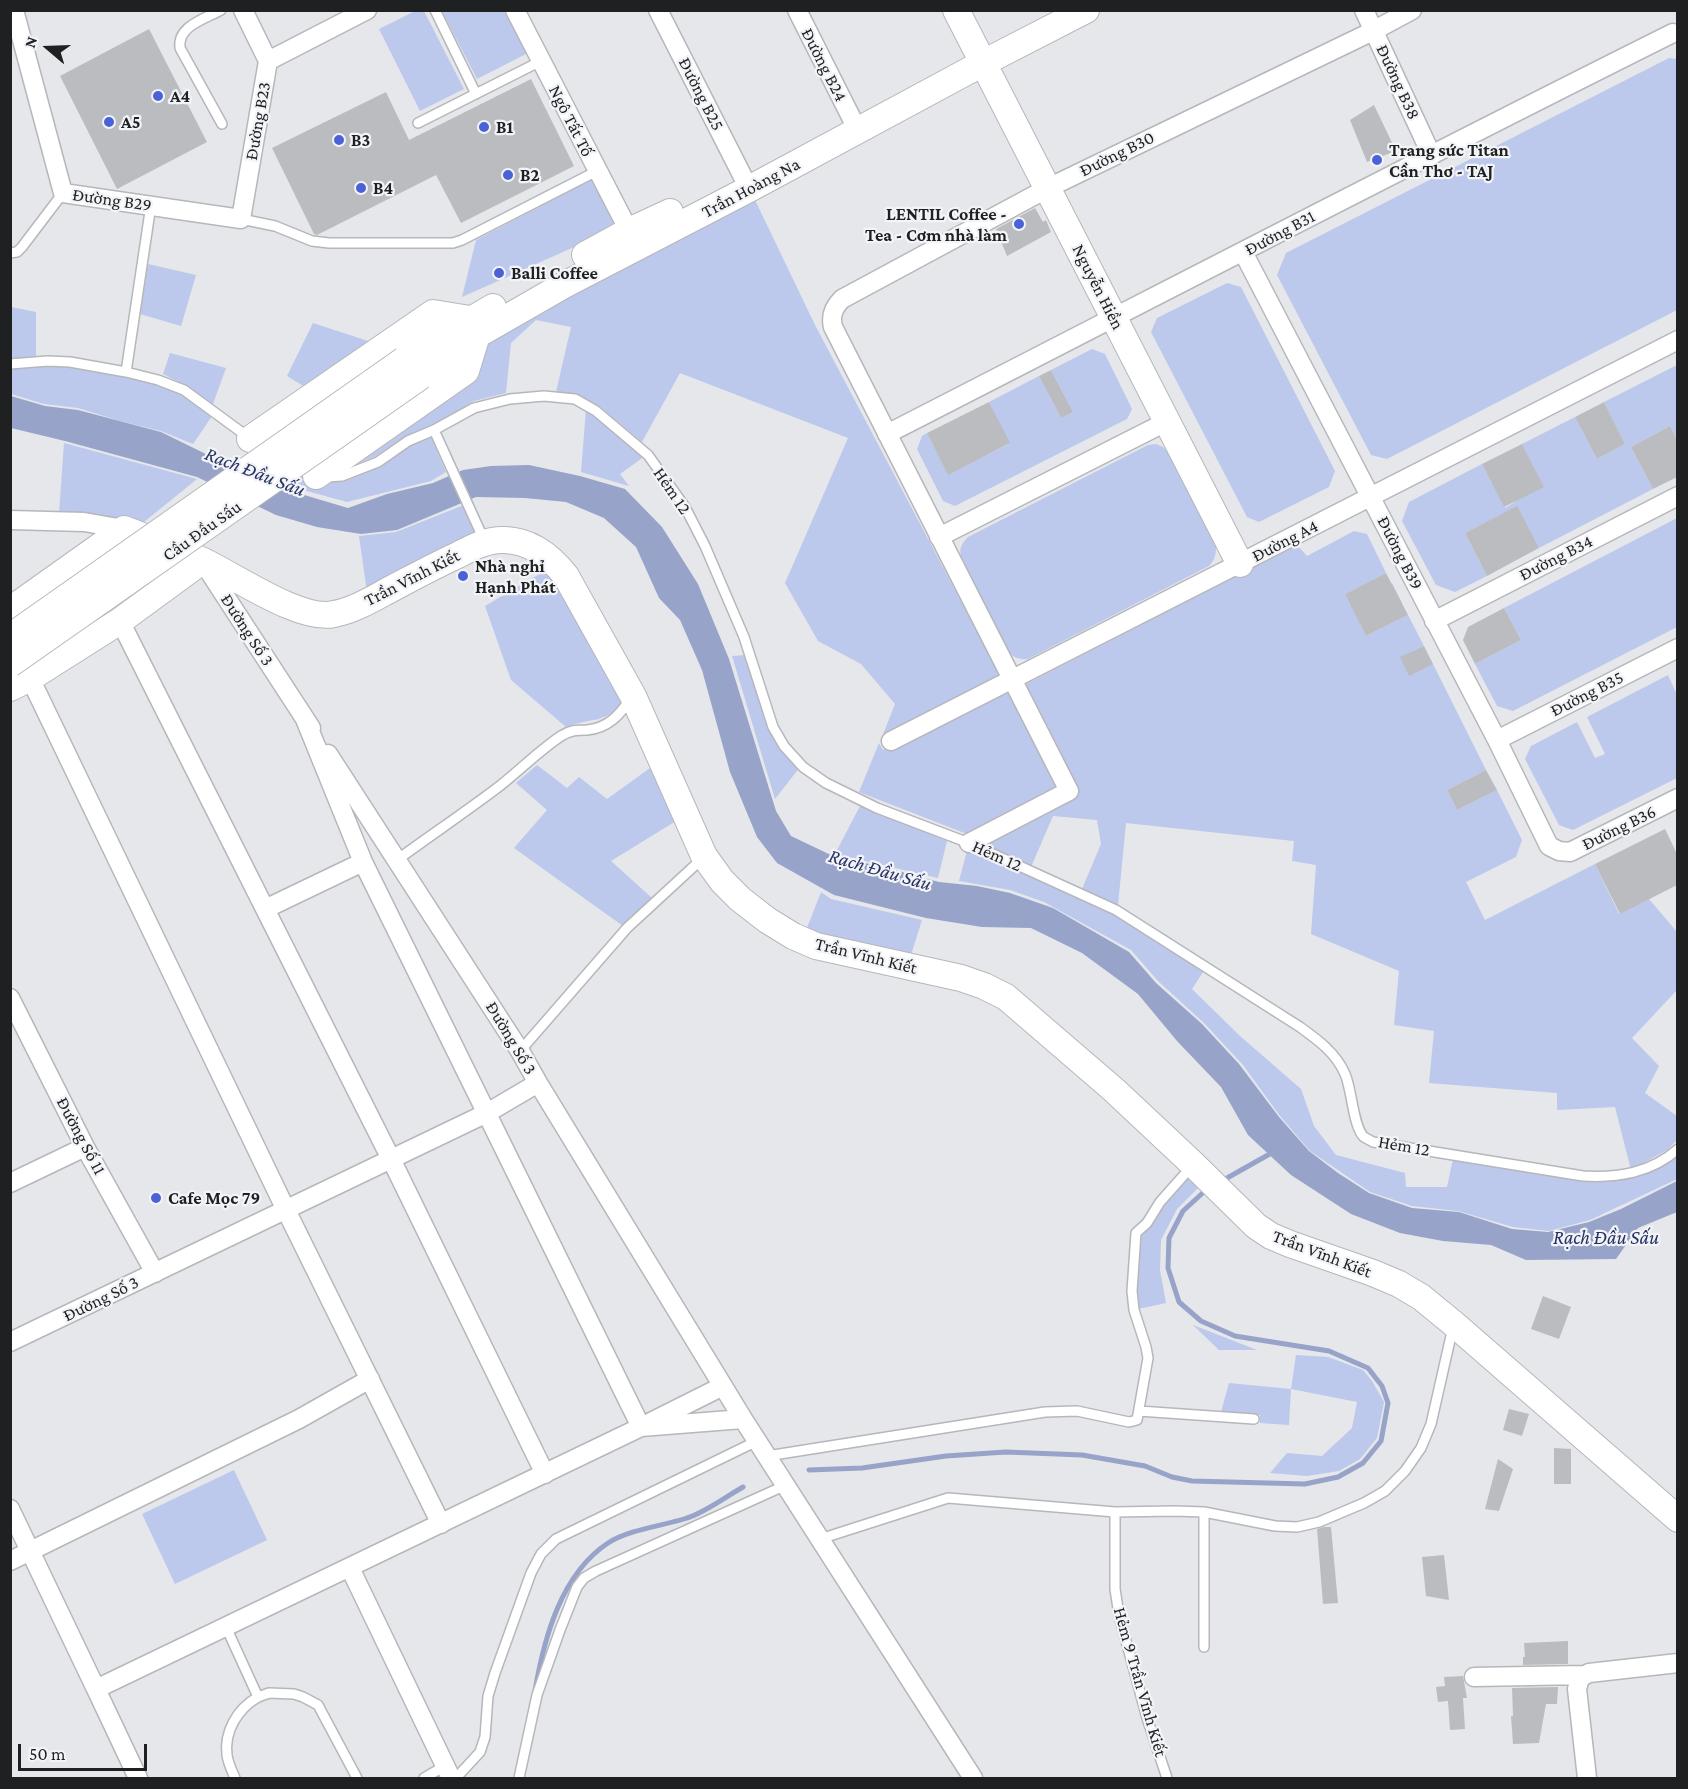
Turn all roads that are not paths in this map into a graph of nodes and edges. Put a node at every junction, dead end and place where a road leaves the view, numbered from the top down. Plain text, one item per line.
1 (14, 10) edge
2 (221, 10) edge
3 (243, 10) edge
4 (367, 10) edge
5 (435, 10) edge
6 (515, 10) edge
7 (658, 10) edge
8 (797, 10) edge
9 (956, 10) edge
10 (1056, 10) edge
11 (1086, 10) edge
12 (1364, 10) edge
13 (1412, 10) edge
14 (1373, 31) junction
15 (1675, 33) edge
16 (980, 57) junction
17 (268, 61) junction
18 (541, 61) junction
19 (476, 94) junction
20 (852, 119) junction
21 (418, 123) dead end
22 (222, 124) dead end
23 (1431, 154) junction
24 (597, 171) junction
25 (743, 177) junction
26 (1048, 188) junction
27 (63, 193) junction
28 (151, 205) junction
29 (241, 219) junction
30 (628, 231) junction
31 (1243, 252) junction
32 (10, 253) edge
33 (1114, 318) junction
34 (474, 327) junction
35 (1677, 340) edge
36 (10, 364) edge
37 (413, 368) junction
38 (126, 372) junction
39 (1167, 422) junction
40 (434, 430) junction
41 (887, 434) junction
42 (256, 444) junction
43 (309, 474) junction
44 (1677, 496) edge
45 (1371, 497) junction
46 (10, 520) edge
47 (124, 529) junction
48 (939, 537) junction
49 (485, 542) junction
50 (202, 561) junction
51 (1240, 564) junction
52 (10, 610) edge
53 (120, 621) junction
54 (1434, 621) junction
55 (10, 637) edge
56 (1677, 648) edge
57 (17, 677) edge
58 (1012, 680) junction
59 (633, 696) junction
60 (305, 719) junction
61 (1497, 740) junction
62 (891, 741) dead end
63 (1677, 798) edge
64 (969, 843) junction
65 (1559, 851) joint
66 (705, 856) junction
67 (397, 860) junction
68 (363, 862) junction
69 (266, 909) junction
70 (13, 1010) edge
71 (520, 1051) junction
72 (538, 1083) junction
73 (487, 1113) junction
74 (85, 1147) junction
75 (1677, 1149) edge
76 (392, 1159) junction
77 (1207, 1177) junction
78 (10, 1183) edge
79 (286, 1210) junction
80 (155, 1273) junction
81 (1454, 1324) junction
82 (10, 1342) edge
83 (370, 1379) junction
84 (723, 1386) junction
85 (1139, 1411) junction
86 (743, 1419) junction
87 (1254, 1419) dead end
88 (641, 1427) junction
89 (762, 1448) junction
90 (545, 1474) junction
91 (786, 1485) junction
92 (10, 1509) edge
93 (1116, 1512) junction
94 (1204, 1512) junction
95 (1677, 1519) edge
96 (441, 1524) junction
97 (820, 1539) junction
98 (29, 1552) junction
99 (10, 1561) edge
100 (350, 1568) junction
101 (226, 1627) junction
102 (1204, 1647) dead end
103 (1677, 1663) edge
104 (1584, 1675) junction
105 (1474, 1677) dead end
106 (96, 1689) junction
107 (258, 1697) junction
108 (450, 1774) edge
109 (138, 1779) edge
110 (235, 1779) edge
111 (357, 1779) edge
112 (424, 1779) edge
113 (519, 1779) edge
114 (973, 1779) edge
115 (1167, 1779) edge
116 (1587, 1779) edge

1 - 27 street, Đường B29
2 - 22 lane
3 - 17 street
4 - 17 street, Đường B23
5 - 19 lane
6 - 18 street, Ngô Tất Tố
7 - 25 street, Đường B25
8 - 20 street, Đường B24
9 - 16 main road, Nguyễn Hiền
10 - 16 main road, Trần Hoàng Na
11 - 16 main road, Trần Hoàng Na
12 - 14 street, Đường B38
13 - 14 street, Đường B30
14 - 23 street, Đường B38
14 - 26 street, Đường B30
15 - 23 street, Đường B31
16 - 20 main road, Trần Hoàng Na
16 - 26 main road, Nguyễn Hiền
16 - 34 main road, Trần Hoàng Na
17 - 29 street, Đường B23
18 - 19 lane
18 - 24 street, Ngô Tất Tố
19 - 21 lane
20 - 25 main road, Trần Hoàng Na
23 - 31 street, Đường B31
24 - 29 lane
24 - 30 street, Ngô Tất Tố
25 - 30 main road, Trần Hoàng Na
26 - 33 main road, Nguyễn Hiền
26 - 41 street, Đường B30
27 - 28 street, Đường B29
27 - 32 lane
28 - 29 street, Đường B29
28 - 38 lane
30 - 34 main road, Trần Hoàng Na
31 - 33 street, Đường B31
31 - 45 street, Đường B39
33 - 39 main road, Nguyễn Hiền
33 - 41 street, Đường B31
34 - 37 main road, Trần Hoàng Na
34 - 42 main road
34 - 43 main road
35 - 45 street, Đường A4
36 - 38 lane
37 - 55 main road, Cầu Đầu Sấu, bridge
37 - 57 main road, Cầu Đầu Sấu, bridge
38 - 42 lane
39 - 48 street
39 - 51 main road, Nguyễn Hiền
40 - 43 lane, Hẻm 12
40 - 49 lane
40 - 64 lane, Hẻm 12
41 - 48 street
42 - 43 lane
44 - 54 street, Đường B34
45 - 51 street, Đường A4
45 - 54 street, Đường B39
46 - 47 street, Trần Vĩnh Kiết
47 - 50 main road, Trần Vĩnh Kiết
47 - 52 main road
48 - 58 street
49 - 50 main road, Trần Vĩnh Kiết
49 - 59 main road, Trần Vĩnh Kiết
50 - 53 main road
50 - 60 street, Đường Số 3
51 - 58 street, Đường A4
53 - 57 main road
53 - 69 street
54 - 61 street, Đường B39
56 - 61 street, Đường B35
57 - 79 street
58 - 62 street, Đường A4
58 - 64 street
59 - 66 main road, Trần Vĩnh Kiết
59 - 67 lane
60 - 67 street, Đường Số 3
60 - 68 street
61 - 65 street, Đường B39
63 - 65 street, Đường B36
64 - 75 lane, Hẻm 12
66 - 71 lane
66 - 77 main road, Trần Vĩnh Kiết
67 - 71 street, Đường Số 3
68 - 69 street
68 - 73 street
69 - 76 street
70 - 74 street, Đường Số 11
71 - 72 street, Đường Số 3
72 - 73 street, Đường Số 3
72 - 84 street
73 - 76 street, Đường Số 3
73 - 88 street
74 - 78 street
74 - 80 street, Đường Số 11
76 - 79 street, Đường Số 3
76 - 90 street
77 - 81 main road, Trần Vĩnh Kiết
77 - 85 lane
79 - 80 street, Đường Số 3
79 - 83 street
80 - 82 street, Đường Số 3
81 - 94 lane
81 - 95 main road, Trần Vĩnh Kiết
83 - 96 street
83 - 98 street
84 - 86 street
84 - 88 street
85 - 87 lane
85 - 89 lane
86 - 88 street
86 - 89 street
88 - 90 street
89 - 91 street
89 - 108 lane
90 - 96 street
91 - 97 street
91 - 113 lane
92 - 98 street
93 - 94 lane
93 - 97 lane
93 - 115 lane, Hẻm 9 Trần Vĩnh Kiết
94 - 102 lane
96 - 100 street
97 - 114 street
98 - 99 street
98 - 106 street
100 - 101 street
100 - 108 street
101 - 106 street
101 - 107 lane
103 - 104 street
104 - 105 street
104 - 116 street
106 - 109 street
107 - 110 lane
107 - 111 lane
108 - 112 lane

